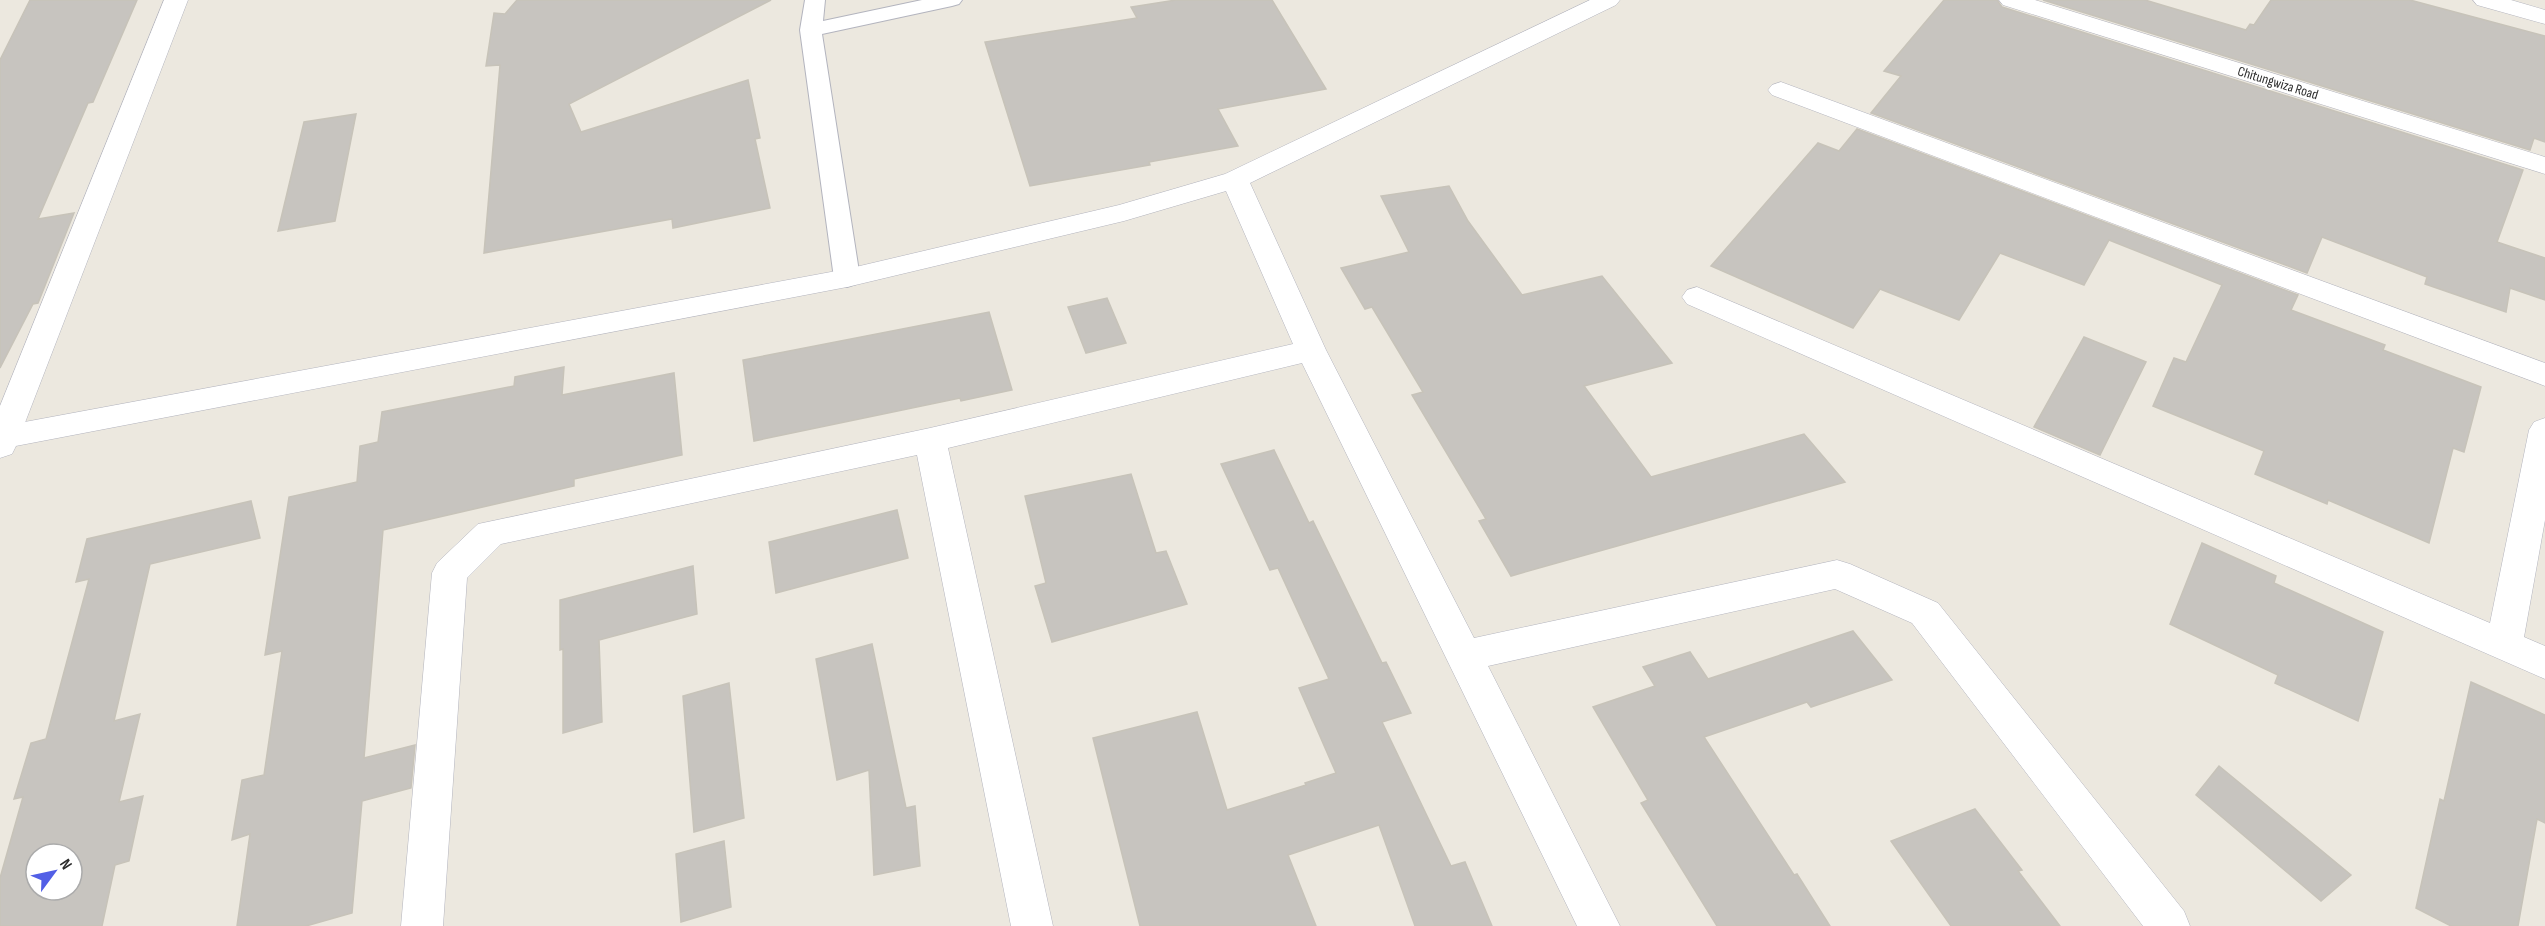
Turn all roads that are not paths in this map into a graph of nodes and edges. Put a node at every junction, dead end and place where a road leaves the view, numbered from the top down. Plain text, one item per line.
1 (176, 0) edge
2 (815, 0) edge
3 (952, 0) edge
4 (1608, 0) edge
5 (2011, 0) edge
6 (2485, 0) edge
7 (2545, 16) edge
8 (811, 30) junction
9 (1781, 90) dead end
10 (2545, 166) edge
11 (1235, 180) junction
12 (847, 278) junction
13 (1697, 297) dead end
14 (1311, 350) junction
15 (2545, 375) edge
16 (2545, 430) edge
17 (930, 440) junction
18 (1, 441) edge
19 (2504, 645) junction
20 (1462, 656) junction
21 (2545, 663) edge
22 (422, 926) edge
23 (1032, 926) edge
24 (1599, 926) edge
25 (2169, 926) edge

1 - 18 street
2 - 8 lane
3 - 8 lane
4 - 11 street
5 - 10 street, Chitungwiza Road
6 - 7 street
8 - 12 lane
9 - 15 street
11 - 12 street
11 - 14 street
12 - 18 street
13 - 19 street
14 - 17 street
14 - 20 street
16 - 19 street
17 - 22 street
17 - 23 street
19 - 21 street
20 - 24 street
20 - 25 street

